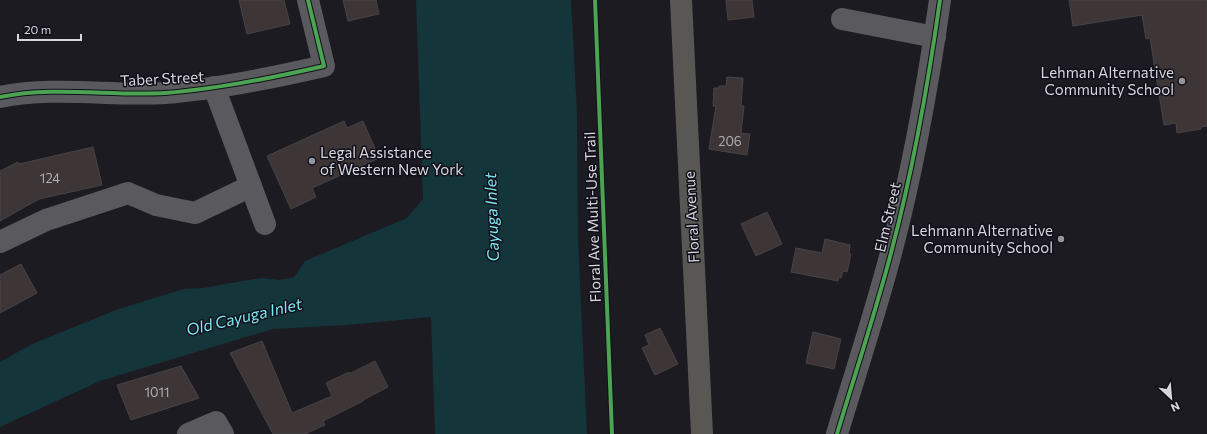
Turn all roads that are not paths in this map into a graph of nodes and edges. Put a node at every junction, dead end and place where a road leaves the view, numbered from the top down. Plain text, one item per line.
1 (308, 0) edge
2 (681, 0) edge
3 (940, 0) edge
4 (842, 19) dead end
5 (935, 37) junction
6 (214, 87) junction
7 (0, 97) edge
8 (251, 186) junction
9 (265, 224) dead end
10 (0, 242) edge
11 (188, 434) edge
12 (223, 434) edge
13 (702, 434) edge
14 (837, 434) edge

1 - 6 street, Taber Street
2 - 13 main road, Floral Avenue
3 - 5 street, Elm Street
4 - 5 street
5 - 14 street, Elm Street
6 - 7 street, Taber Street
6 - 8 street
8 - 9 street
8 - 10 street
11 - 12 street

